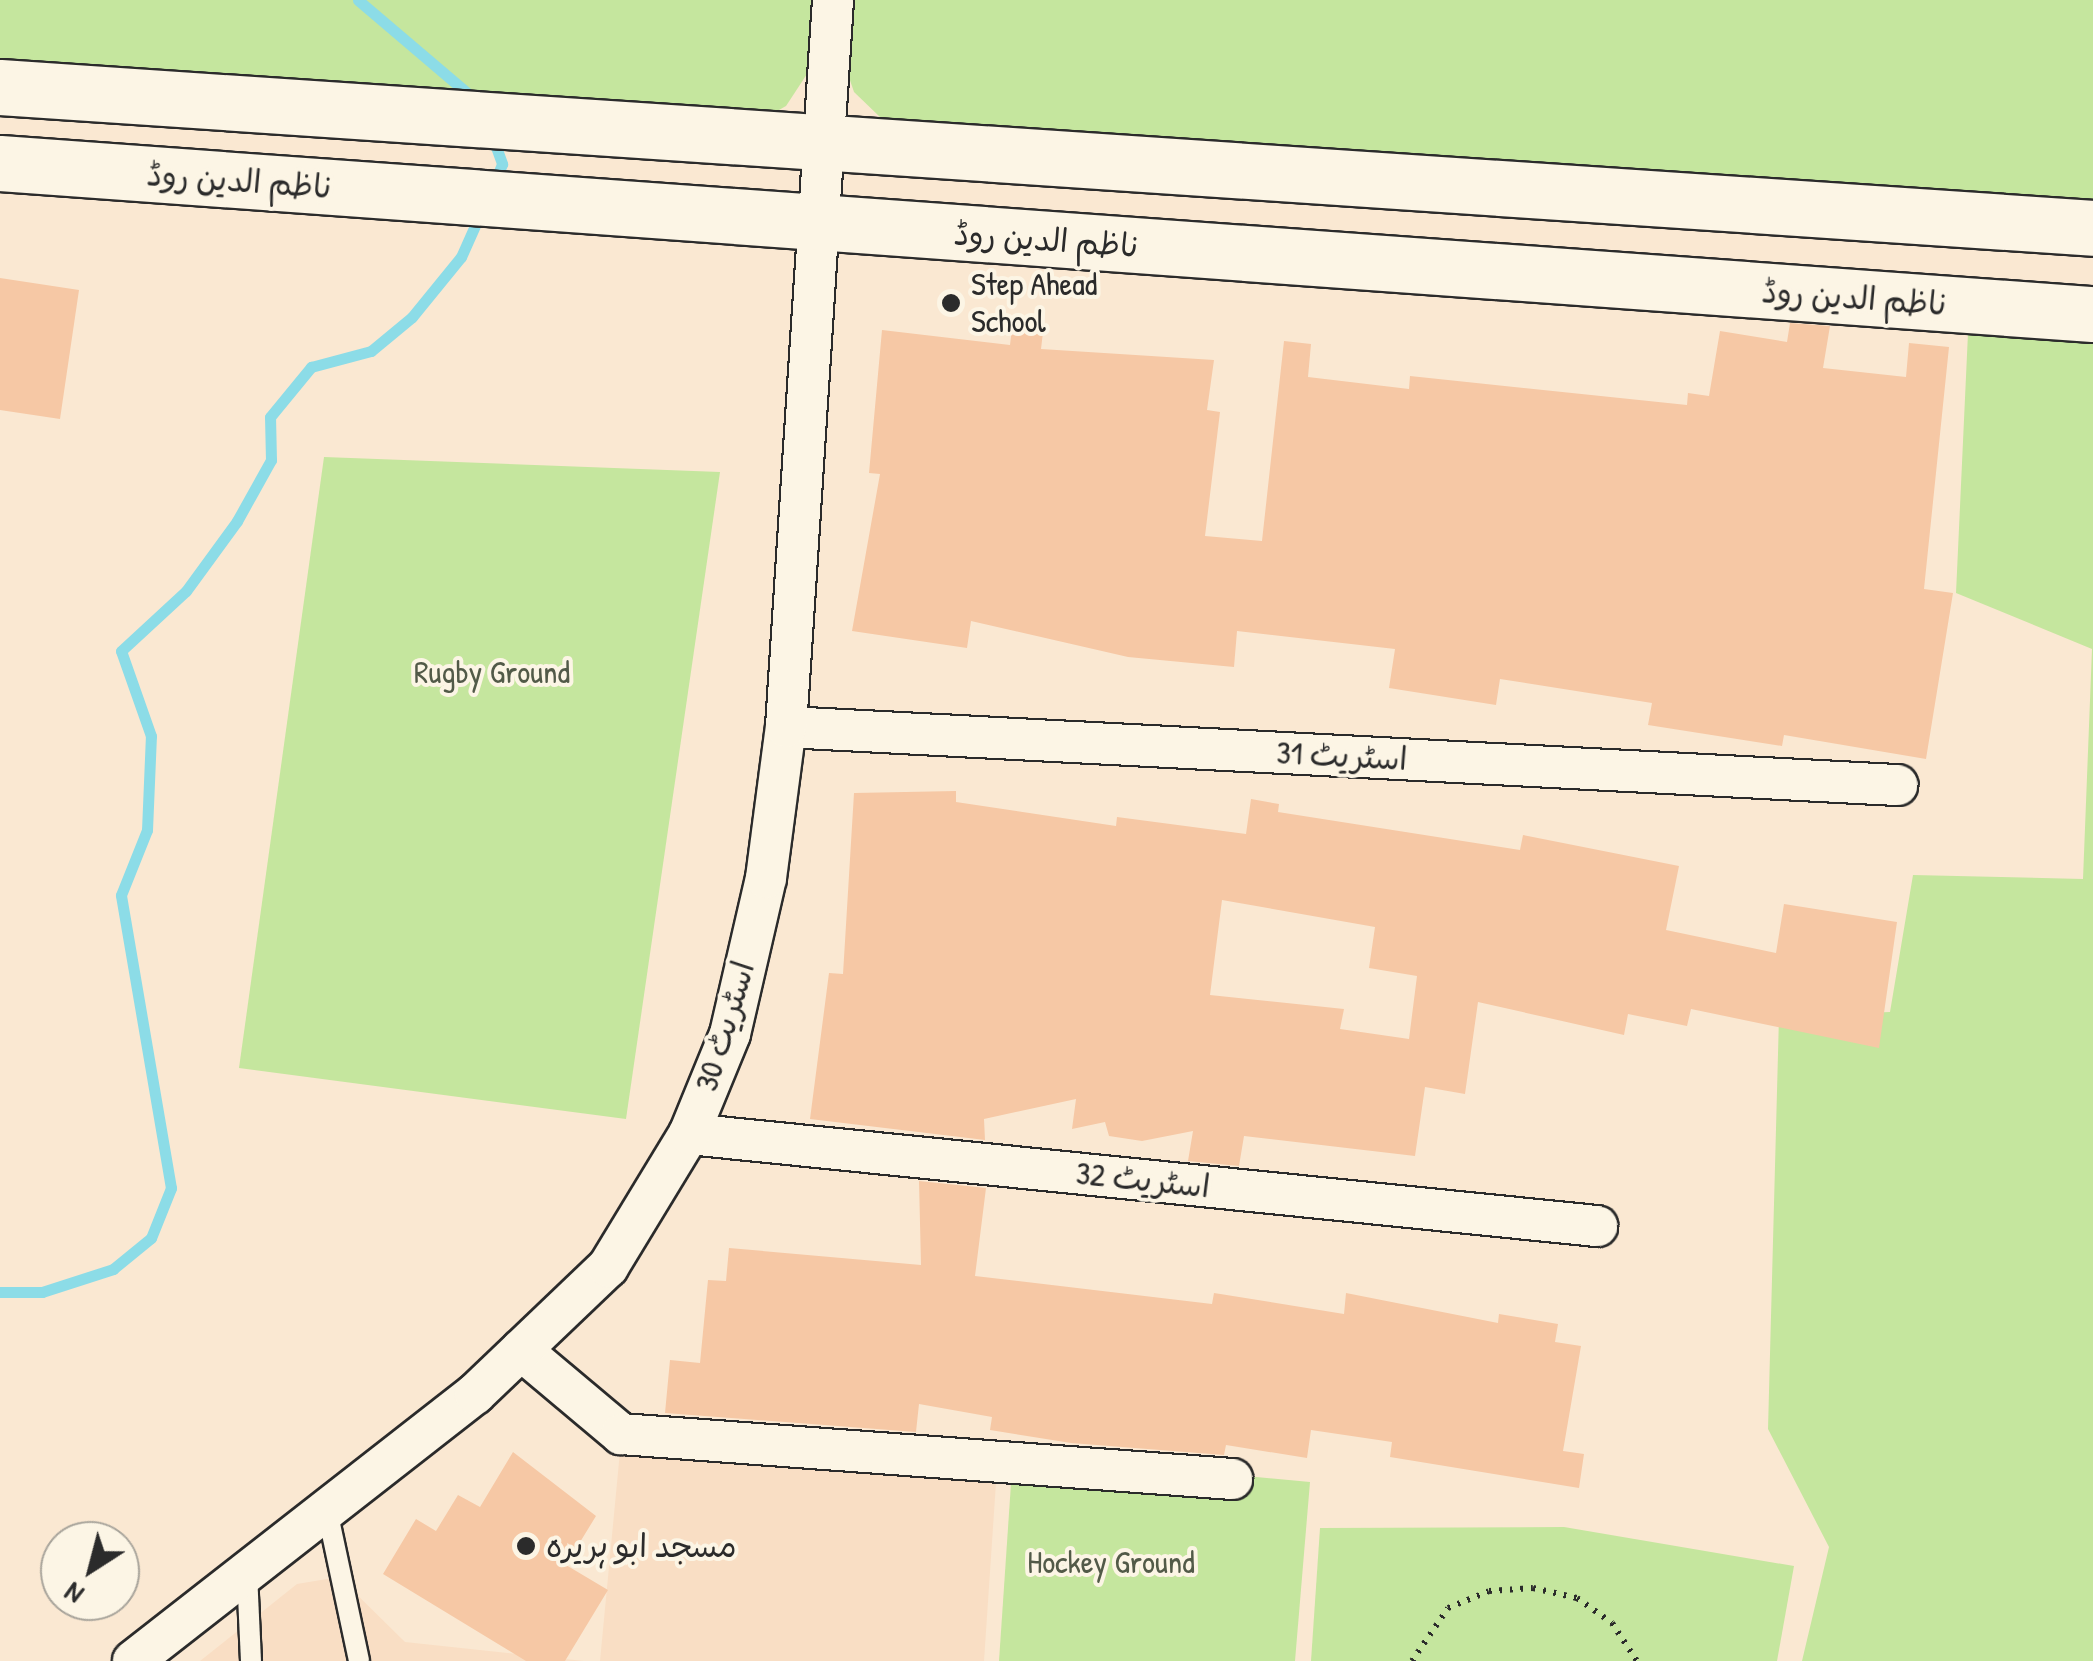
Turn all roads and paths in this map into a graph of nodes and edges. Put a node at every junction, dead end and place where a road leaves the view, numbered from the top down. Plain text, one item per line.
1 (832, 0) edge
2 (0, 87) edge
3 (828, 146) junction
4 (0, 163) edge
5 (822, 223) junction
6 (2093, 228) edge
7 (2093, 314) edge
8 (786, 727) junction
9 (1898, 784) dead end
10 (688, 1134) junction
11 (1597, 1226) dead end
12 (520, 1350) junction
13 (1232, 1479) dead end
14 (327, 1510) junction
15 (247, 1573) junction
16 (132, 1661) edge
17 (251, 1661) edge
18 (359, 1661) edge
19 (1412, 1661) edge
20 (1637, 1661) edge

1 - 3 street, اسٹریٹ 30
2 - 3 main road
3 - 5 street, اسٹریٹ 30
3 - 6 main road
4 - 5 main road, ناظم الدین روڈ
5 - 7 main road, ناظم الدین روڈ
5 - 8 street, اسٹریٹ 30
8 - 9 street, اسٹریٹ 31
8 - 10 street, اسٹریٹ 30
10 - 11 street, اسٹریٹ 32
10 - 12 street, اسٹریٹ 30
12 - 13 street
12 - 14 street, اسٹریٹ 30
14 - 15 street, اسٹریٹ 30
14 - 18 lane
15 - 16 street, اسٹریٹ 30
15 - 17 lane
19 - 20 path

